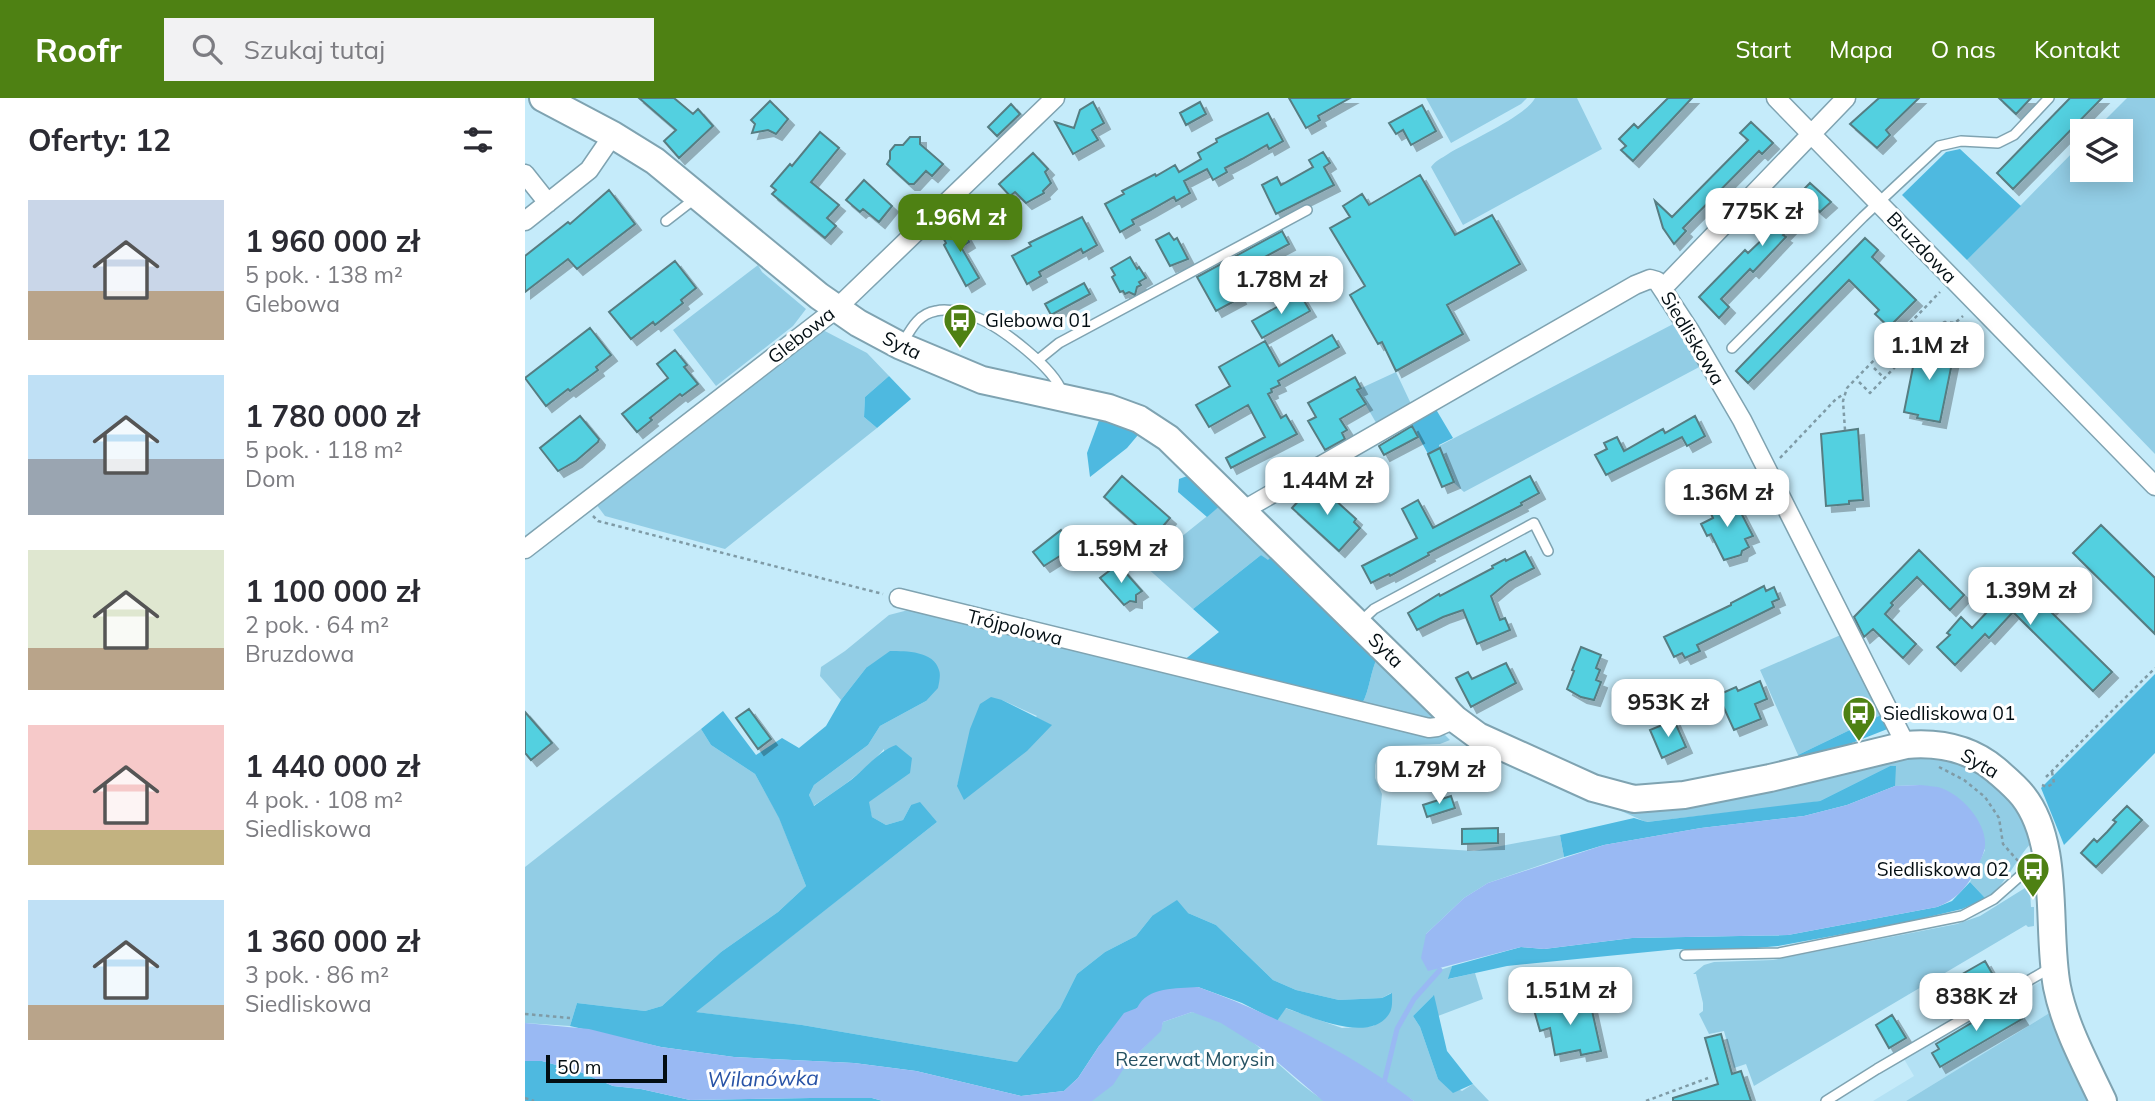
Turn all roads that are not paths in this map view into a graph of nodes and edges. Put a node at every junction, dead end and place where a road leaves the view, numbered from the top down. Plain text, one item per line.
1 (543, 98) edge
2 (1055, 98) edge
3 (1776, 98) edge
4 (1846, 98) edge
5 (2049, 98) edge
6 (1811, 134) junction
7 (613, 135) junction
8 (525, 174) edge
9 (698, 196) junction
10 (548, 203) junction
11 (1879, 203) junction
12 (1307, 210) dead end
13 (666, 221) dead end
14 (525, 222) edge
15 (1663, 288) junction
16 (836, 309) junction
17 (901, 346) junction
18 (1732, 348) dead end
19 (1038, 360) junction
20 (1063, 397) junction
21 (2155, 486) edge
22 (1242, 511) junction
23 (525, 549) edge
24 (1548, 551) dead end
25 (899, 598) road end
26 (1358, 623) junction
27 (1455, 719) junction
28 (1906, 745) junction
29 (2047, 860) junction
30 (1685, 955) dead end
31 (2053, 966) junction
32 (1826, 1101) edge
33 (2103, 1101) edge

1 - 7 street, Syta
2 - 16 street, Glebowa
3 - 6 street, Bruzdowa
4 - 6 street
5 - 11 lane
6 - 11 street, Bruzdowa
6 - 15 street
7 - 9 street, Syta
7 - 10 street
8 - 10 street
9 - 13 lane
9 - 16 street, Syta
10 - 14 street
11 - 18 lane
11 - 21 street, Bruzdowa
12 - 19 lane
15 - 22 street, Siedliskowa
15 - 28 street, Siedliskowa
16 - 17 street, Syta
16 - 23 street, Glebowa
17 - 19 lane
17 - 20 street, Syta
19 - 20 lane
20 - 22 street, Syta
22 - 26 street, Syta
24 - 26 lane
25 - 27 street, Trójpolowa
26 - 27 street, Syta
27 - 28 street, Syta
28 - 29 street, Syta
29 - 30 lane
29 - 31 street, Syta
31 - 32 lane
31 - 33 street, Syta

